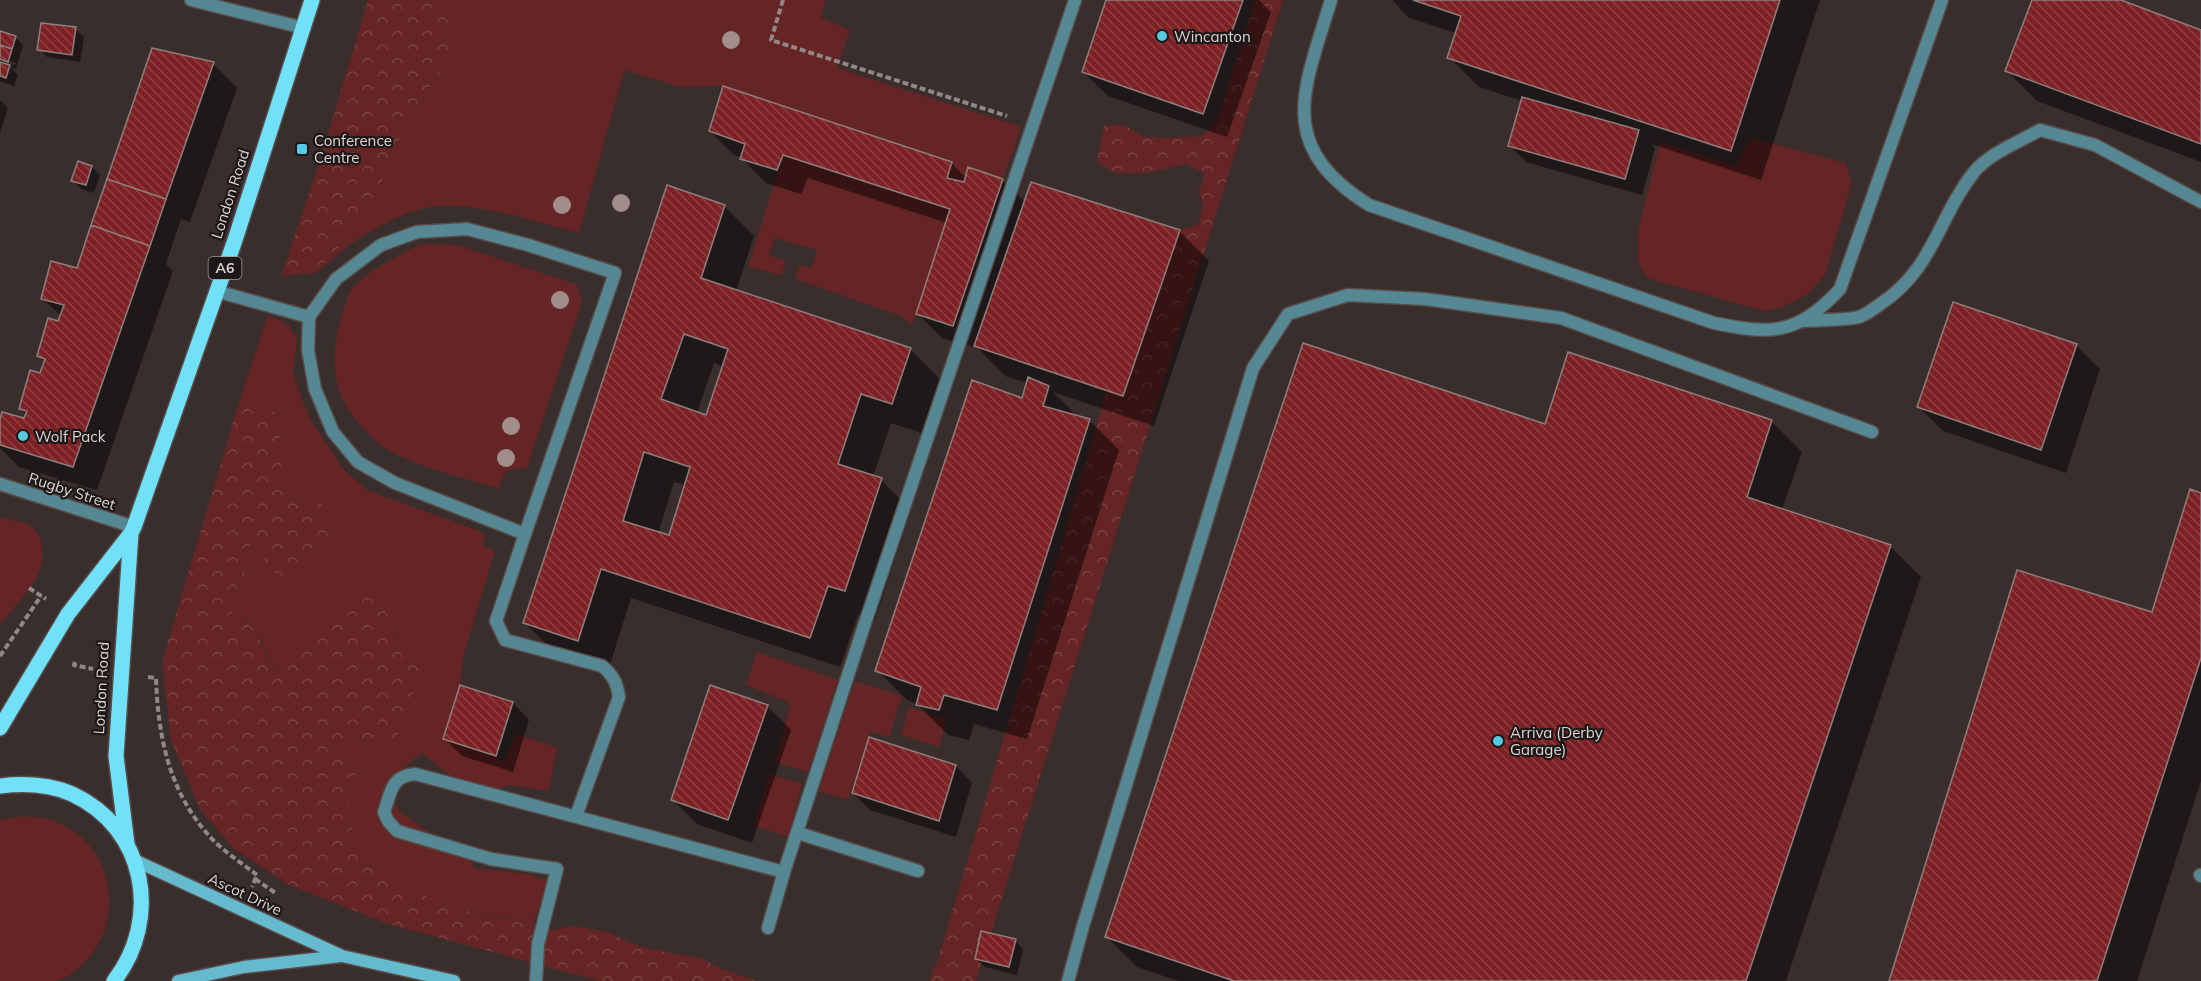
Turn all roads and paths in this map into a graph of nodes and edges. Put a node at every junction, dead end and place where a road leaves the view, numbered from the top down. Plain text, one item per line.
1 (191, 0) edge
2 (312, 0) edge
3 (783, 0) edge
4 (1075, 0) edge
5 (1331, 0) edge
6 (1942, 0) edge
7 (304, 28) junction
8 (1034, 124) junction
9 (2201, 202) edge
10 (216, 291) junction
11 (309, 317) junction
12 (1803, 321) junction
13 (1872, 432) dead end
14 (0, 484) edge
15 (132, 530) junction
16 (525, 534) junction
17 (29, 588) dead end
18 (41, 596) junction
19 (68, 614) junction
20 (0, 656) edge
21 (77, 656) dead end
22 (120, 673) junction
23 (0, 728) edge
24 (0, 786) edge
25 (576, 816) junction
26 (798, 832) junction
27 (127, 844) junction
28 (134, 860) junction
29 (784, 872) junction
30 (918, 872) dead end
31 (244, 910) junction
32 (768, 928) dead end
33 (342, 956) junction
34 (114, 981) edge
35 (178, 981) edge
36 (454, 981) edge
37 (536, 981) edge
38 (1068, 981) edge

1 - 7 street
2 - 7 main road, London Road / A6
3 - 8 path
4 - 8 street
5 - 12 street
6 - 12 street
7 - 10 main road, London Road / A6
8 - 26 street
9 - 12 street
10 - 11 street
10 - 15 main road, London Road / A6
11 - 16 street
11 - 16 street
13 - 38 street
14 - 15 street, Rugby Street
15 - 19 main road, London Road / A6
15 - 22 main road, London Road / A6
16 - 25 street
17 - 18 path
18 - 19 path
18 - 20 path
19 - 23 main road, London Road / A6
21 - 22 path
22 - 27 main road, London Road / A6
22 - 31 path
24 - 27 main road
25 - 29 street
25 - 37 street
26 - 29 street
26 - 30 street
27 - 28 main road
28 - 31 street, Ascot Drive
28 - 34 main road
29 - 32 street
31 - 33 street, Ascot Drive
33 - 35 street, Ascot Drive
33 - 36 street, Ascot Drive

